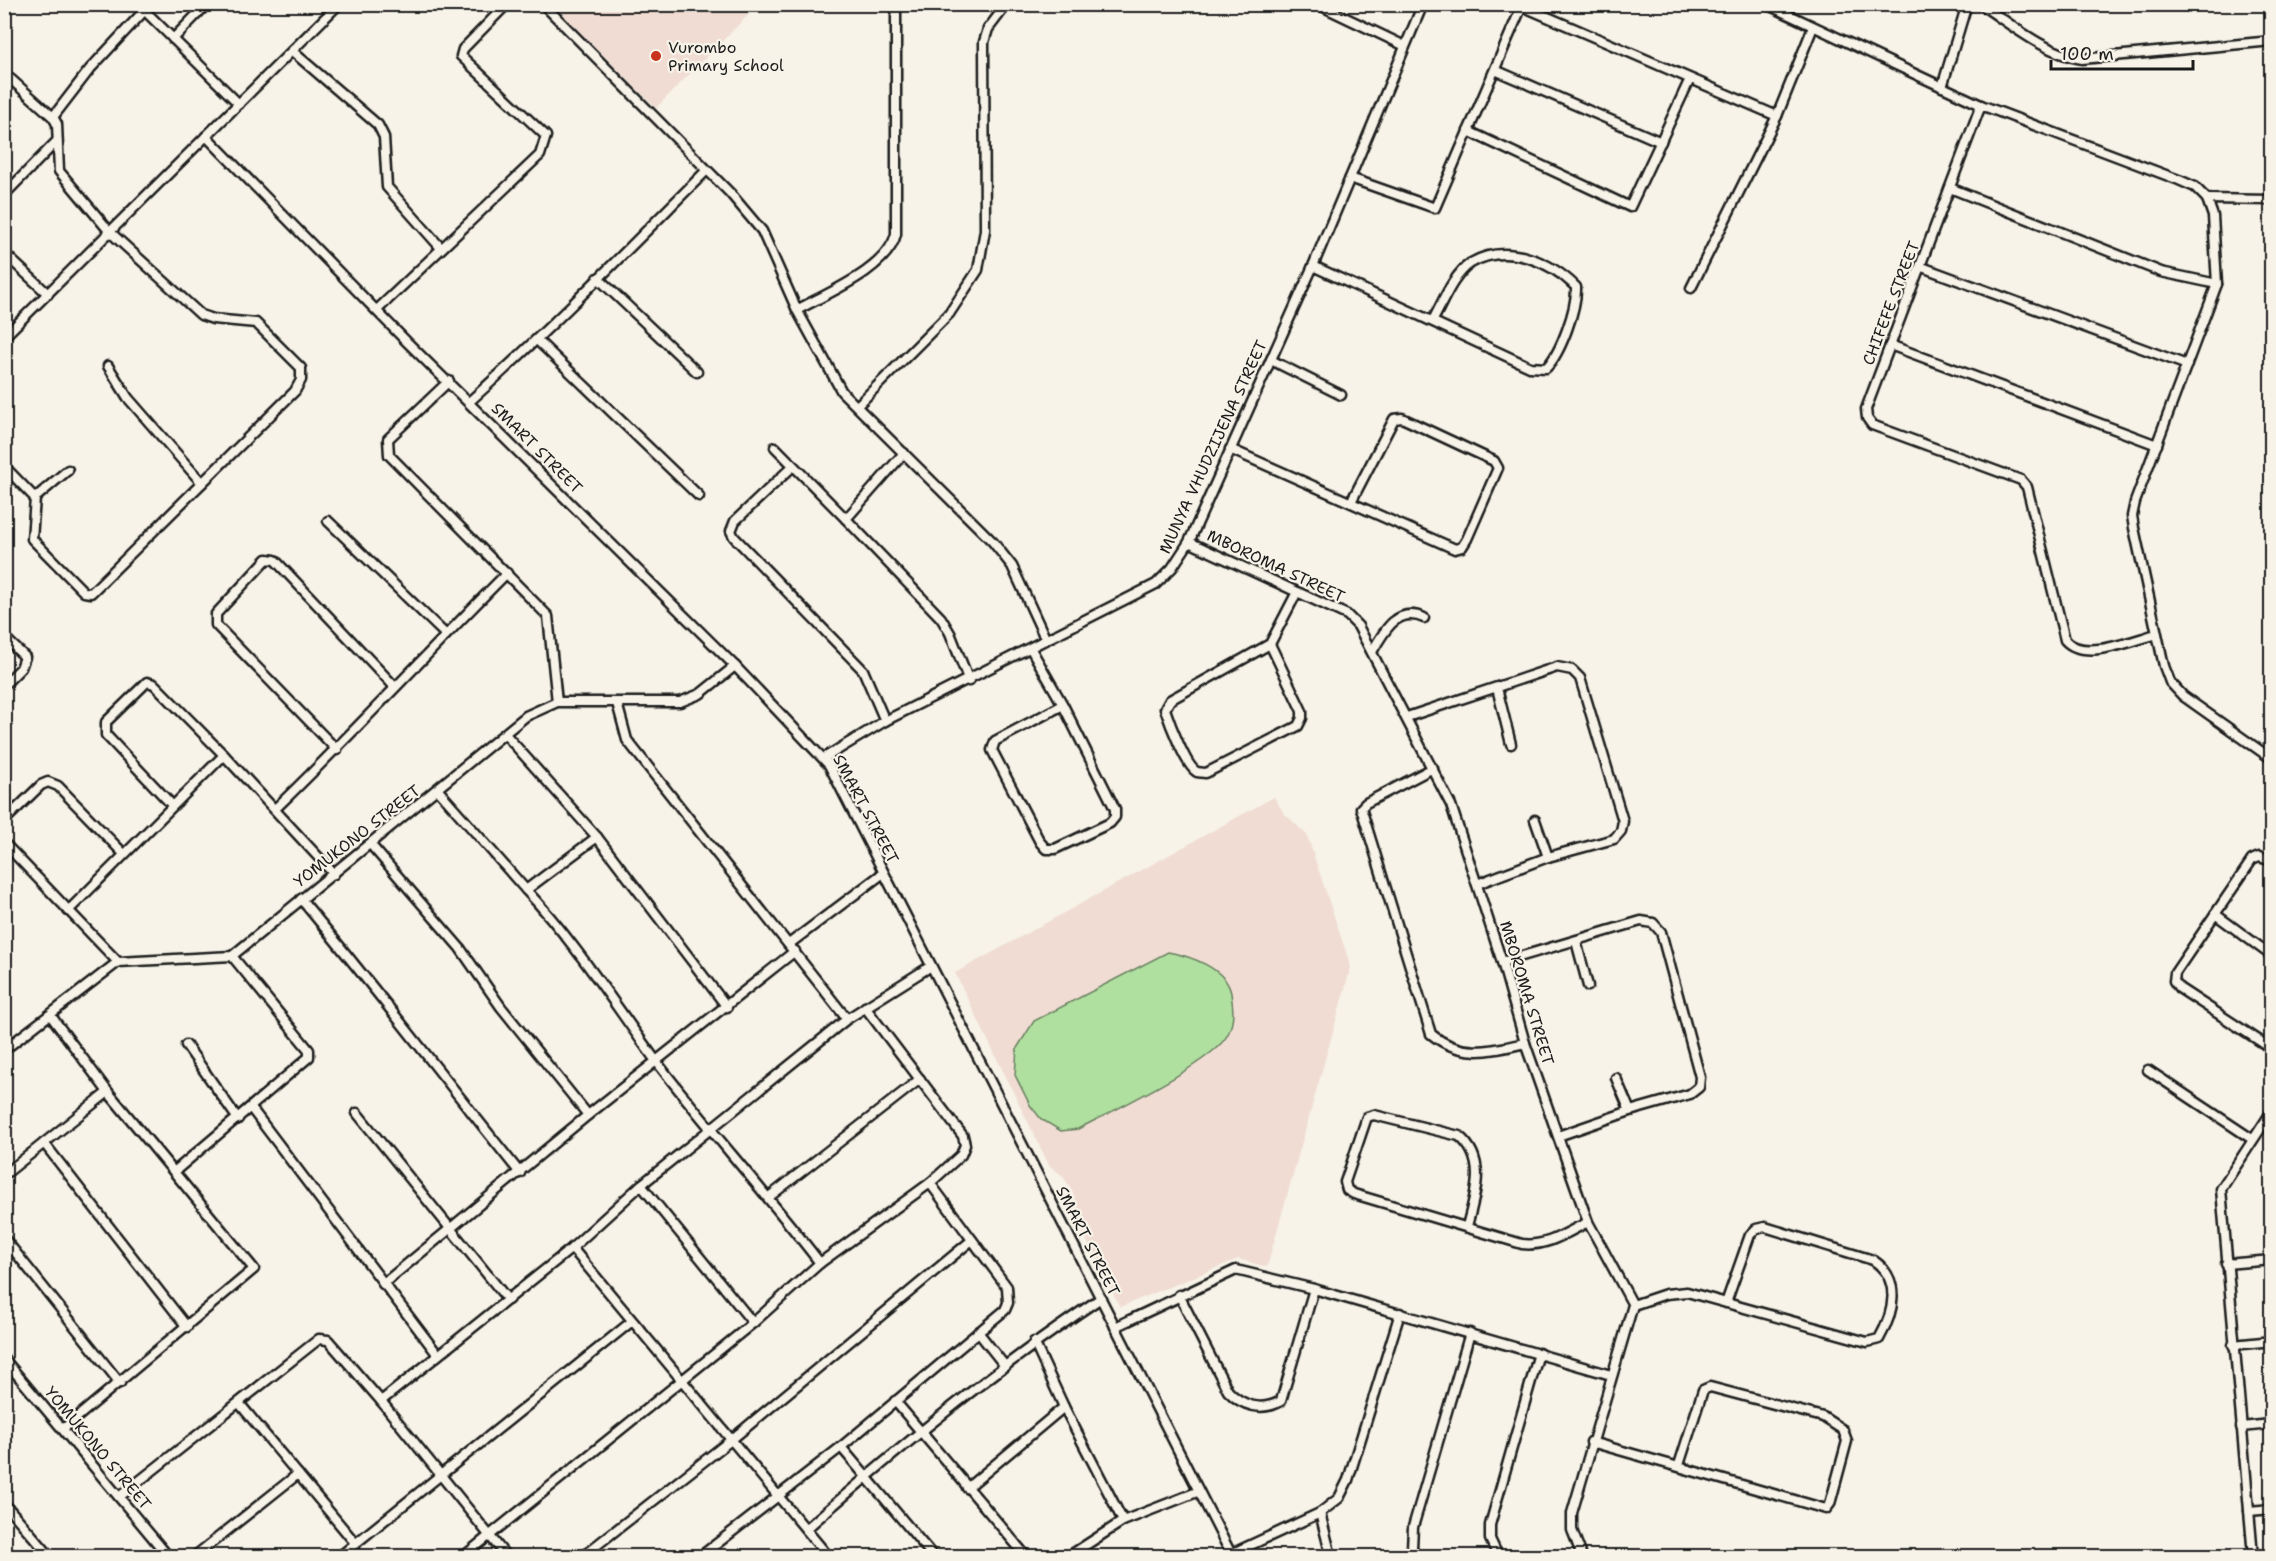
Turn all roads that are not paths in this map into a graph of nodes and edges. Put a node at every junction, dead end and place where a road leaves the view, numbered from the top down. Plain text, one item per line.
1 (207, 4) edge
2 (339, 4) edge
3 (507, 4) edge
4 (543, 4) edge
5 (896, 4) edge
6 (1007, 4) edge
7 (1317, 4) edge
8 (1423, 4) edge
9 (1766, 4) edge
10 (1967, 4) edge
11 (1980, 4) edge
12 (141, 8) edge
13 (1813, 27) junction
14 (172, 39) junction
15 (2271, 40) edge
16 (1405, 46) junction
17 (292, 51) junction
18 (1495, 69) junction
19 (4, 73) edge
20 (1690, 79) junction
21 (1942, 87) junction
22 (239, 104) junction
23 (1981, 105) junction
24 (1777, 116) junction
25 (53, 117) junction
26 (1468, 131) junction
27 (206, 136) junction
28 (57, 141) junction
29 (1661, 142) junction
30 (706, 171) junction
31 (1350, 178) junction
32 (1950, 188) junction
33 (4, 195) edge
34 (2207, 199) junction
35 (2271, 200) edge
36 (110, 232) junction
37 (441, 248) junction
38 (4, 253) edge
39 (1313, 266) junction
40 (1922, 267) junction
41 (598, 278) junction
42 (2217, 284) junction
43 (1690, 288) dead end
44 (48, 294) junction
45 (378, 309) junction
46 (797, 310) junction
47 (1433, 320) junction
48 (4, 337) edge
49 (537, 340) junction
50 (1890, 345) junction
51 (1271, 360) junction
52 (2187, 365) junction
53 (108, 366) dead end
54 (697, 372) dead end
55 (448, 381) junction
56 (1341, 395) dead end
57 (469, 402) junction
58 (857, 406) junction
59 (2157, 445) junction
60 (775, 447) dead end
61 (1230, 449) junction
62 (904, 453) junction
63 (4, 466) edge
64 (793, 466) junction
65 (68, 470) dead end
66 (202, 483) junction
67 (699, 496) dead end
68 (35, 498) junction
69 (1351, 502) junction
70 (846, 519) junction
71 (328, 520) dead end
72 (1188, 542) junction
73 (507, 573) junction
74 (1297, 592) junction
75 (1424, 618) dead end
76 (445, 634) junction
77 (2157, 634) junction
78 (4, 637) edge
79 (1046, 640) junction
80 (1270, 644) junction
81 (1031, 649) junction
82 (1372, 652) junction
83 (735, 666) junction
84 (969, 681) junction
85 (4, 685) edge
86 (394, 687) junction
87 (1497, 688) junction
88 (557, 702) junction
89 (617, 704) junction
90 (1063, 705) junction
91 (1407, 717) junction
92 (885, 721) junction
93 (505, 734) junction
94 (1511, 744) dead end
95 (337, 750) junction
96 (224, 755) junction
97 (824, 759) junction
98 (2271, 759) edge
99 (1433, 768) junction
100 (438, 790) junction
101 (172, 805) junction
102 (275, 809) junction
103 (1535, 820) dead end
104 (4, 821) edge
105 (597, 837) junction
106 (4, 843) edge
107 (371, 845) junction
108 (124, 854) junction
109 (1548, 857) junction
110 (2271, 861) edge
111 (333, 874) junction
112 (882, 874) junction
113 (1477, 884) junction
114 (526, 890) junction
115 (301, 899) junction
116 (68, 910) junction
117 (2215, 914) junction
118 (1576, 941) junction
119 (789, 944) junction
120 (795, 951) junction
121 (232, 956) junction
122 (2271, 956) edge
123 (118, 962) junction
124 (1502, 962) junction
125 (931, 966) junction
126 (1588, 986) dead end
127 (727, 1007) junction
128 (865, 1007) junction
129 (51, 1016) junction
130 (847, 1019) junction
131 (1525, 1043) junction
132 (186, 1045) dead end
133 (2271, 1049) edge
134 (4, 1050) edge
135 (658, 1062) junction
136 (2148, 1071) dead end
137 (1616, 1078) dead end
138 (920, 1079) junction
139 (108, 1092) junction
140 (251, 1108) junction
141 (1629, 1111) junction
142 (2271, 1111) edge
143 (357, 1113) dead end
144 (588, 1115) junction
145 (238, 1119) junction
146 (712, 1129) junction
147 (1558, 1136) junction
148 (2252, 1139) junction
149 (44, 1143) junction
150 (175, 1171) junction
151 (520, 1173) junction
152 (4, 1175) edge
153 (930, 1183) junction
154 (641, 1185) junction
155 (769, 1197) junction
156 (1588, 1222) junction
157 (1467, 1226) junction
158 (451, 1229) junction
159 (4, 1238) edge
160 (972, 1240) junction
161 (572, 1248) junction
162 (2271, 1260) edge
163 (820, 1263) junction
164 (2226, 1264) junction
165 (383, 1284) junction
166 (1314, 1289) junction
167 (1179, 1295) junction
168 (1101, 1298) junction
169 (508, 1300) junction
170 (1726, 1303) junction
171 (1633, 1305) junction
172 (1400, 1313) junction
173 (631, 1322) junction
174 (753, 1323) junction
175 (187, 1327) junction
176 (1115, 1327) junction
177 (978, 1332) junction
178 (1470, 1333) junction
179 (2271, 1341) edge
180 (1034, 1342) junction
181 (2234, 1345) junction
182 (1539, 1353) junction
183 (438, 1355) junction
184 (4, 1359) edge
185 (1005, 1366) junction
186 (1611, 1375) junction
187 (682, 1380) junction
188 (120, 1383) junction
189 (381, 1401) junction
190 (895, 1401) junction
191 (239, 1403) junction
192 (1064, 1407) junction
193 (2271, 1424) edge
194 (2241, 1427) junction
195 (63, 1430) junction
196 (922, 1433) junction
197 (731, 1440) junction
198 (1592, 1442) junction
199 (841, 1447) junction
200 (1679, 1465) junction
201 (298, 1474) junction
202 (440, 1477) junction
203 (866, 1477) junction
204 (967, 1488) junction
205 (1197, 1492) junction
206 (776, 1496) junction
207 (118, 1497) junction
208 (4, 1503) edge
209 (2271, 1509) edge
210 (2249, 1511) junction
211 (1320, 1513) junction
212 (1124, 1521) junction
213 (806, 1529) junction
214 (489, 1536) junction
215 (356, 1544) junction
216 (824, 1555) edge
217 (48, 1556) edge
218 (1230, 1556) edge
219 (168, 1557) edge
220 (195, 1557) edge
221 (340, 1557) edge
222 (464, 1557) edge
223 (507, 1557) edge
224 (583, 1557) edge
225 (701, 1557) edge
226 (933, 1557) edge
227 (1026, 1557) edge
228 (1069, 1557) edge
229 (1331, 1557) edge
230 (1415, 1557) edge
231 (1498, 1557) edge
232 (1582, 1557) edge
233 (2253, 1557) edge

1 - 14 street
2 - 17 street
3 - 37 street
4 - 30 street
5 - 46 street
6 - 58 street
7 - 16 street
8 - 16 street, MUNYA VHUDZIJENA STREET
9 - 13 street
10 - 21 street
11 - 15 street
12 - 14 street
12 - 25 street
13 - 21 street
13 - 24 street
14 - 22 street
16 - 31 street, MUNYA VHUDZIJENA STREET
17 - 22 street
17 - 37 street
18 - 20 street
18 - 26 street
18 - 29 street
19 - 25 street
20 - 24 street
20 - 29 street
21 - 23 street
22 - 27 street
23 - 32 street, CHIFEFE STREET
23 - 34 street
24 - 43 street
25 - 28 street
26 - 29 street
26 - 31 street
27 - 36 street
27 - 45 street, SMART STREET
28 - 33 street
28 - 36 street
30 - 41 street
30 - 46 street
31 - 39 street, MUNYA VHUDZIJENA STREET
32 - 40 street, CHIFEFE STREET
32 - 42 street
34 - 35 street
34 - 42 street
36 - 44 street
36 - 66 street
37 - 45 street
38 - 44 street
39 - 47 street
39 - 51 street, MUNYA VHUDZIJENA STREET
40 - 50 street, CHIFEFE STREET
40 - 52 street
41 - 49 street
41 - 54 street
42 - 52 street
44 - 48 street
45 - 55 street, SMART STREET
46 - 58 street
47 - 47 street
49 - 57 street
49 - 67 street
50 - 59 street
50 - 77 street, CHIFEFE STREET
51 - 56 street
51 - 61 street, MUNYA VHUDZIJENA STREET
52 - 59 street
53 - 66 street
55 - 57 street, SMART STREET
55 - 73 street
57 - 83 street, SMART STREET
58 - 62 street
59 - 77 street
60 - 64 street
61 - 69 street
61 - 72 street, MUNYA VHUDZIJENA STREET
62 - 70 street
62 - 79 street
63 - 68 street
64 - 70 street
64 - 92 street
65 - 68 street
66 - 68 street
69 - 69 street
70 - 84 street
71 - 76 street
72 - 74 street, MBOROMA STREET
72 - 79 street, MUNYA VHUDZIJENA STREET
73 - 76 street
73 - 88 street
74 - 80 street
74 - 82 street, MBOROMA STREET
75 - 82 street
76 - 86 street
77 - 98 street
78 - 85 street
79 - 81 street, MUNYA VHUDZIJENA STREET
80 - 80 street
81 - 84 street, MUNYA VHUDZIJENA STREET
81 - 90 street
82 - 91 street, MBOROMA STREET
83 - 89 street, YOMUKONO STREET
83 - 97 street, SMART STREET
84 - 92 street, MUNYA VHUDZIJENA STREET
86 - 95 street
86 - 95 street
87 - 91 street
87 - 94 street
87 - 109 street
88 - 89 street, YOMUKONO STREET
88 - 93 street, YOMUKONO STREET
89 - 119 street
90 - 90 street
91 - 99 street, MBOROMA STREET
92 - 97 street, MUNYA VHUDZIJENA STREET
93 - 100 street, YOMUKONO STREET
93 - 105 street
95 - 102 street
96 - 101 street
96 - 101 street
96 - 102 street
97 - 112 street, SMART STREET
99 - 113 street, MBOROMA STREET
99 - 131 street
100 - 107 street, YOMUKONO STREET
100 - 114 street
101 - 108 street
102 - 111 street
103 - 109 street
104 - 108 street
105 - 114 street
105 - 127 street
106 - 116 street
107 - 111 street, YOMUKONO STREET
107 - 144 street
108 - 116 street
109 - 113 street
110 - 117 street
111 - 115 street, YOMUKONO STREET
112 - 119 street
112 - 125 street, SMART STREET
113 - 124 street, MBOROMA STREET
114 - 135 street
115 - 121 street, YOMUKONO STREET
115 - 151 street
116 - 123 street
117 - 122 street
117 - 133 street
118 - 124 street
118 - 126 street
118 - 141 street
119 - 120 street
120 - 127 street
120 - 130 street
121 - 123 street
121 - 140 street
123 - 129 street
124 - 131 street, MBOROMA STREET
125 - 128 street
125 - 168 street, SMART STREET
127 - 135 street
128 - 130 street
128 - 138 street
129 - 134 street
129 - 139 street
130 - 146 street
131 - 147 street, MBOROMA STREET
132 - 145 street
135 - 144 street
135 - 146 street
136 - 148 street
137 - 141 street
138 - 153 street
138 - 155 street
139 - 149 street
139 - 150 street
140 - 145 street
140 - 165 street
141 - 147 street
142 - 148 street
143 - 158 street
144 - 151 street
145 - 150 street
146 - 154 street
146 - 155 street
147 - 156 street, MBOROMA STREET
148 - 164 street
149 - 152 street
149 - 175 street
150 - 175 street
151 - 158 street
153 - 160 street
153 - 163 street
154 - 161 street
154 - 174 street
155 - 163 street
156 - 157 street
156 - 171 street, MBOROMA STREET
157 - 157 street
158 - 165 street
158 - 169 street
159 - 188 street
160 - 177 street
160 - 197 street
161 - 169 street
161 - 173 street
162 - 164 street
163 - 174 street
164 - 181 street
165 - 183 street
166 - 167 street
166 - 167 street
166 - 172 street
167 - 176 street
168 - 176 street, SMART STREET
168 - 180 street
169 - 183 street
170 - 170 street
170 - 171 street
171 - 186 street
172 - 178 street
172 - 211 street
173 - 187 street
173 - 202 street
174 - 187 street
175 - 188 street
176 - 205 street, SMART STREET
177 - 185 street
177 - 190 street
178 - 182 street
178 - 230 street
179 - 181 street
180 - 185 street
180 - 192 street
181 - 194 street
182 - 186 street
182 - 231 street
183 - 189 street
184 - 195 street, YOMUKONO STREET
185 - 196 street
186 - 198 street
187 - 197 street
187 - 214 street
188 - 195 street
189 - 191 street
189 - 202 street
190 - 196 street
190 - 199 street
191 - 201 street
191 - 207 street
192 - 204 street
192 - 212 street
193 - 194 street
194 - 210 street
195 - 207 street, YOMUKONO STREET
196 - 203 street
196 - 204 street
197 - 206 street
197 - 224 street
198 - 200 street
198 - 232 street
199 - 203 street
199 - 206 street
200 - 200 street
201 - 215 street
201 - 220 street
202 - 214 street
202 - 215 street
203 - 213 street
203 - 226 street
204 - 227 street
205 - 212 street
205 - 218 street, SMART STREET
206 - 213 street
206 - 225 street
207 - 219 street, YOMUKONO STREET
208 - 217 street
209 - 210 street
210 - 233 street
211 - 218 street
211 - 229 street
212 - 228 street
213 - 216 street
214 - 222 street
214 - 223 street
215 - 221 street

